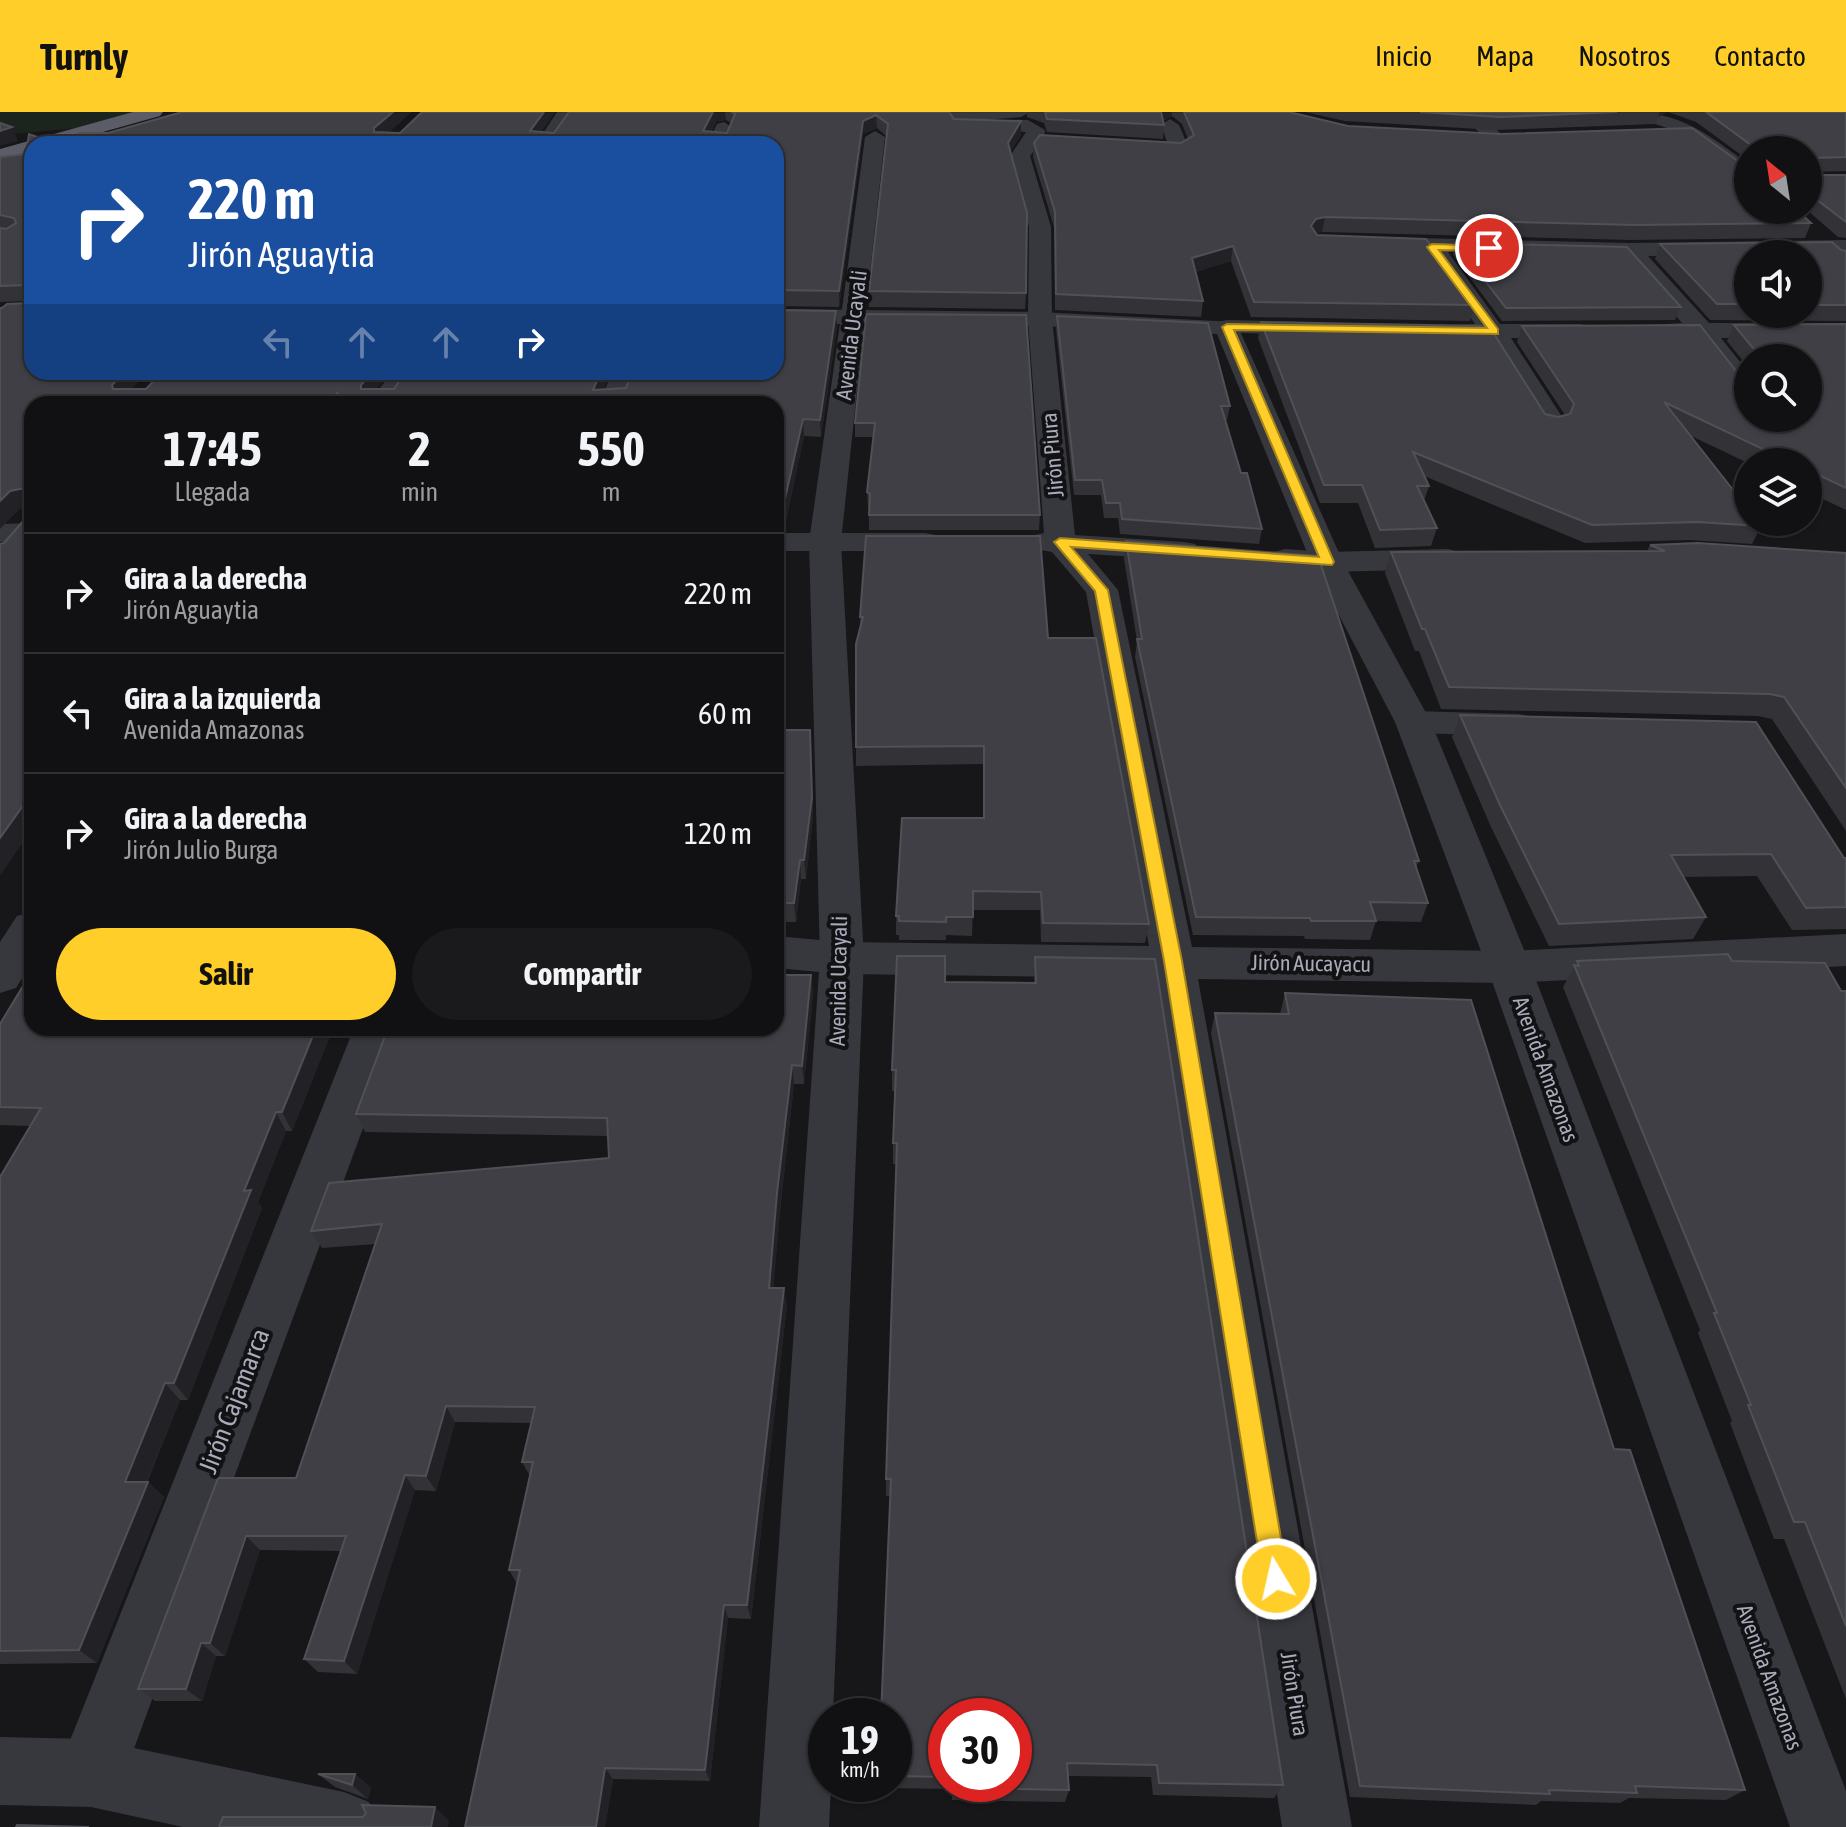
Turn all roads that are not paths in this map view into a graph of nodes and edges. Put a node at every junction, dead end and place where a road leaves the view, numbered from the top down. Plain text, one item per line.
1 (154, 112) edge
2 (1021, 112) edge
3 (1469, 112) edge
4 (1636, 112) edge
5 (173, 121) edge
6 (1170, 125) dead end
7 (1692, 132) junction
8 (1641, 135) edge
9 (68, 136) edge
10 (120, 136) edge
11 (551, 136) edge
12 (571, 136) edge
13 (875, 137) edge
14 (1465, 137) edge
15 (1109, 144) edge
16 (24, 148) edge
17 (0, 155) edge
18 (24, 160) edge
19 (0, 164) edge
20 (1734, 164) edge
21 (1812, 229) dead end
22 (1354, 244) edge
23 (1432, 247) junction
24 (1630, 250) junction
25 (1842, 252) edge
26 (784, 316) edge
27 (853, 317) junction
28 (1040, 319) junction
29 (1227, 327) junction
30 (1337, 329) edge
31 (1400, 330) edge
32 (1846, 330) edge
33 (1702, 331) junction
34 (1494, 332) junction
35 (1734, 372) edge
36 (1552, 423) edge
37 (784, 542) edge
38 (825, 542) junction
39 (951, 542) edge
40 (1013, 542) edge
41 (1060, 542) junction
42 (1217, 554) edge
43 (1249, 556) edge
44 (1485, 558) edge
45 (1327, 562) junction
46 (1413, 722) junction
47 (1554, 726) edge
48 (0, 917) edge
49 (24, 917) edge
50 (24, 940) edge
51 (1846, 950) edge
52 (784, 953) edge
53 (842, 958) junction
54 (1173, 961) junction
55 (1509, 967) junction
56 (0, 977) edge
57 (374, 1036) edge
58 (0, 1771) edge
59 (91, 1773) junction
60 (344, 1827) edge
61 (794, 1827) edge
62 (1317, 1827) edge
63 (1825, 1827) edge

1 - 9 highway
2 - 28 street, Jirón Piura
3 - 14 street
4 - 7 street
5 - 10 street
6 - 15 street
7 - 8 street
7 - 20 street
11 - 12 street
13 - 27 street, Avenida Ucayali
16 - 17 highway
18 - 19 street
21 - 25 street
22 - 23 street
23 - 24 street
23 - 34 street
24 - 25 street
24 - 33 street
26 - 27 street
27 - 28 street
27 - 38 street, Avenida Ucayali
28 - 29 street
28 - 41 street, Jirón Piura
29 - 30 street
29 - 45 street, Avenida Amazonas
31 - 34 street
32 - 33 street
33 - 34 street
33 - 35 street
34 - 36 street
37 - 38 street
38 - 39 street
38 - 53 street, Avenida Ucayali
40 - 41 street
41 - 42 street
41 - 54 street, Jirón Piura
43 - 45 street
44 - 45 street
45 - 46 street, Avenida Amazonas
46 - 47 street
46 - 55 street, Avenida Amazonas
48 - 49 street
50 - 56 street
51 - 55 street, Jirón Aucayacu
52 - 53 street, Jirón Aucayacu
53 - 54 street, Jirón Aucayacu
53 - 61 street, Avenida Ucayali
54 - 55 street, Jirón Aucayacu
54 - 62 street, Jirón Piura
55 - 63 street, Avenida Amazonas
57 - 59 street, Jirón Cajamarca
58 - 59 street
59 - 60 street

